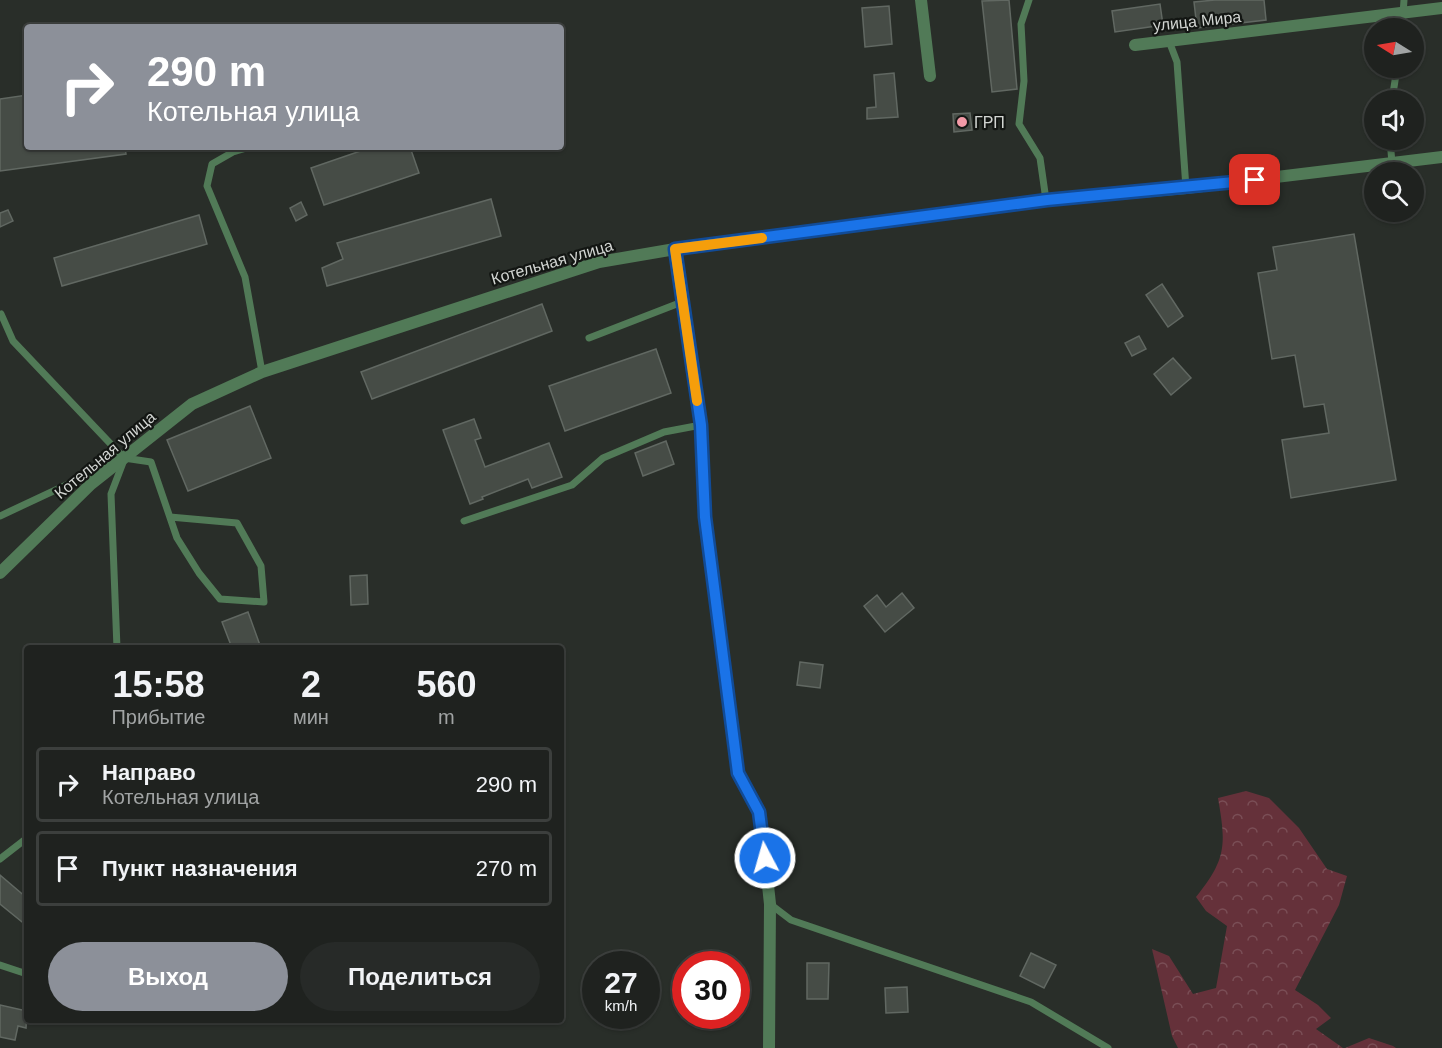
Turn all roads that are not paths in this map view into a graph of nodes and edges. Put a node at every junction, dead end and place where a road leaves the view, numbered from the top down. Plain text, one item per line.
1 (921, 0) edge
2 (1029, 0) edge
3 (1404, 0) edge
4 (1442, 9) edge
5 (1404, 15) junction
6 (1404, 18) edge
7 (1170, 40) junction
8 (1135, 45) dead end
9 (930, 76) dead end
10 (240, 150) edge
11 (1442, 157) edge
12 (1400, 162) edge
13 (1364, 166) edge
14 (1186, 188) junction
15 (1047, 200) junction
16 (675, 249) junction
17 (682, 302) junction
18 (1, 314) edge
19 (589, 338) dead end
20 (262, 372) junction
21 (701, 425) junction
22 (124, 458) junction
23 (0, 516) edge
24 (170, 517) junction
25 (464, 521) dead end
26 (0, 573) edge
27 (117, 645) edge
28 (24, 840) edge
29 (0, 860) edge
30 (770, 904) junction
31 (0, 965) edge
32 (24, 973) edge
33 (769, 1048) edge
34 (1108, 1048) edge

1 - 9 street
2 - 15 lane
3 - 5 lane
4 - 5 street, улица Мира
5 - 6 lane
5 - 7 street, улица Мира
7 - 8 street, улица Мира
7 - 14 lane
10 - 20 lane
11 - 12 street, Котельная улица
13 - 14 street, Котельная улица
14 - 15 street, Котельная улица
15 - 16 street, Котельная улица
16 - 17 street
16 - 20 street, Котельная улица
17 - 19 lane
17 - 21 street
18 - 22 lane
20 - 22 street, Котельная улица
21 - 25 lane
21 - 30 street
22 - 23 lane
22 - 24 lane
22 - 26 street, Котельная улица
22 - 27 lane
24 - 24 lane
28 - 29 lane
30 - 33 street
30 - 34 lane
31 - 32 lane

